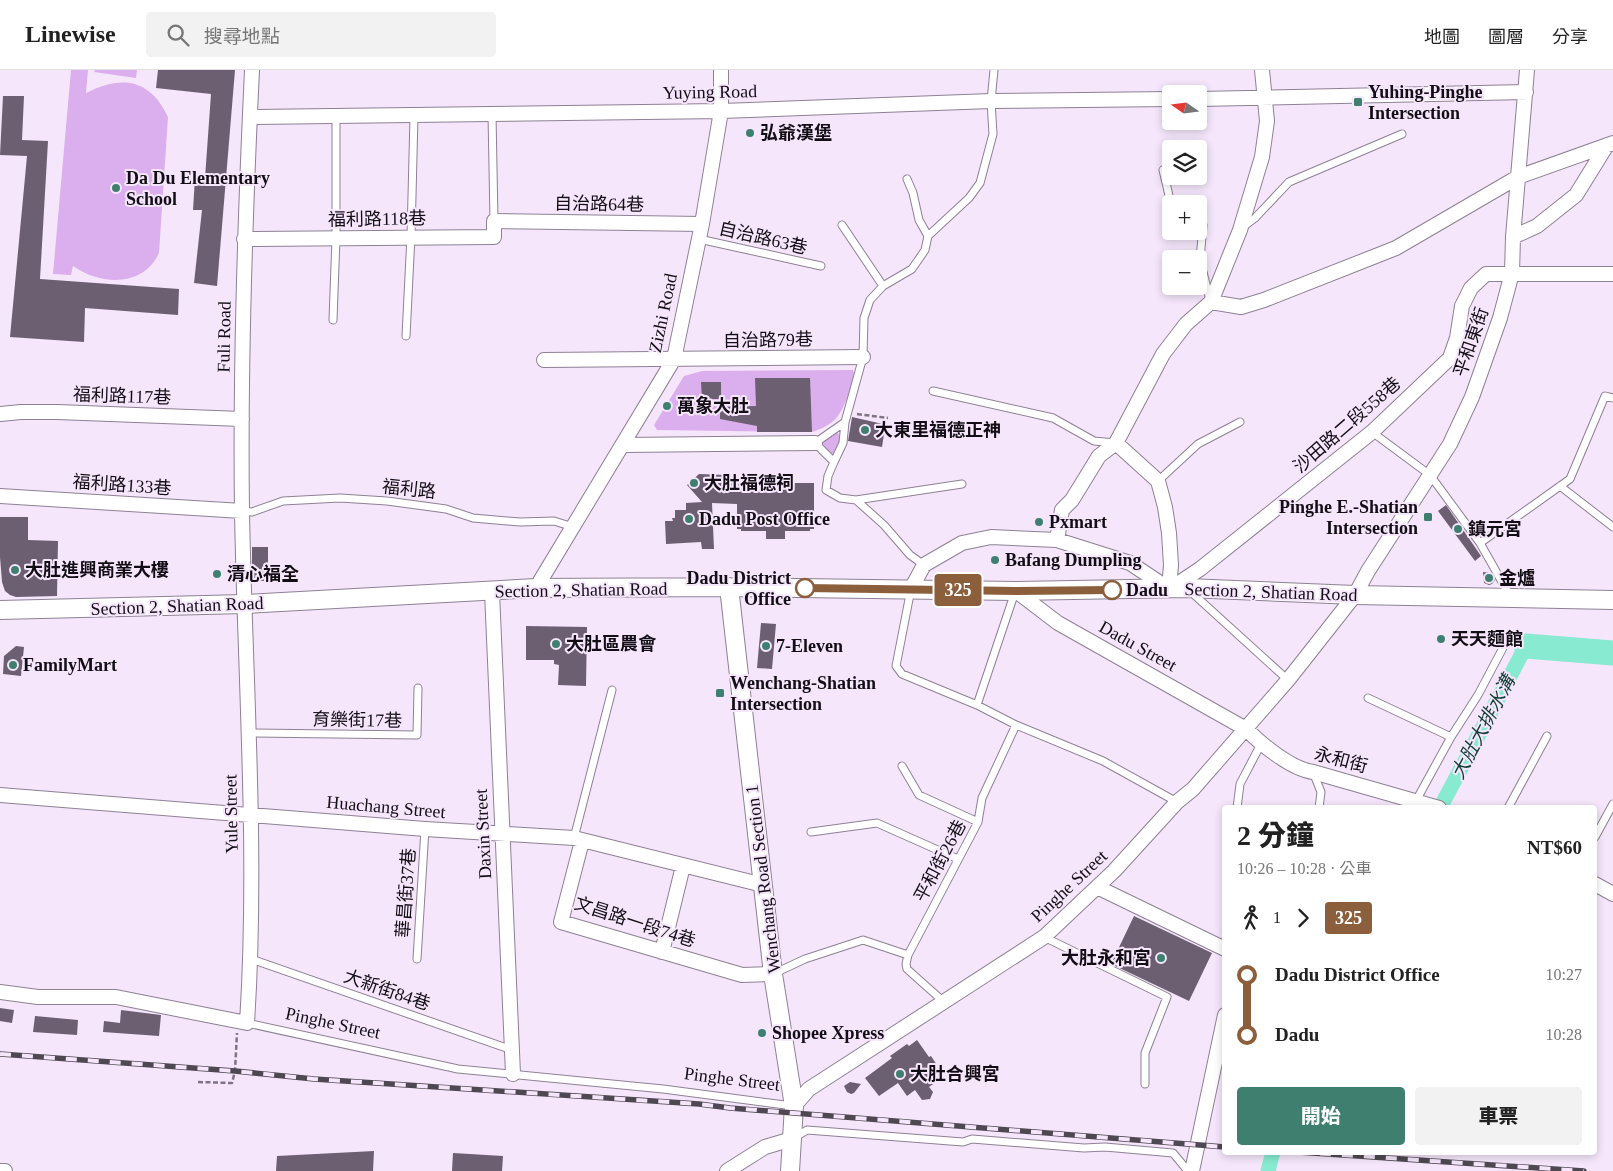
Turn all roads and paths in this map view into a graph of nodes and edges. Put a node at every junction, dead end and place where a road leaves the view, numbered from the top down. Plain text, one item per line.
1 (252, 70) edge
2 (721, 70) edge
3 (994, 70) edge
4 (1262, 70) edge
5 (1527, 70) edge
6 (1526, 92) junction
7 (1265, 98) junction
8 (1162, 99) edge
9 (1208, 99) edge
10 (991, 102) junction
11 (721, 112) junction
12 (492, 114) junction
13 (336, 116) junction
14 (414, 116) junction
15 (250, 117) junction
16 (1402, 134) dead end
17 (1610, 144) edge
18 (1518, 177) junction
19 (907, 179) dead end
20 (494, 221) junction
21 (702, 224) junction
22 (842, 225) dead end
23 (1240, 230) junction
24 (411, 236) junction
25 (928, 236) junction
26 (244, 238) junction
27 (336, 238) junction
28 (1513, 238) junction
29 (699, 239) junction
30 (1202, 240) edge
31 (821, 266) dead end
32 (1512, 273) junction
33 (1613, 274) edge
34 (883, 286) junction
35 (1211, 302) junction
36 (334, 320) dead end
37 (406, 336) dead end
38 (863, 357) junction
39 (674, 359) junction
40 (544, 360) dead end
41 (932, 391) dead end
42 (1613, 398) edge
43 (848, 413) junction
44 (0, 414) edge
45 (888, 418) dead end
46 (242, 419) junction
47 (845, 422) junction
48 (1240, 422) dead end
49 (1372, 432) junction
50 (815, 443) junction
51 (1116, 443) junction
52 (623, 445) junction
53 (834, 462) junction
54 (1430, 475) junction
55 (1158, 481) junction
56 (962, 484) dead end
57 (1560, 486) junction
58 (0, 496) edge
59 (856, 500) junction
60 (242, 511) junction
61 (573, 527) junction
62 (1613, 527) edge
63 (1057, 540) junction
64 (1480, 543) junction
65 (924, 565) junction
66 (730, 587) junction
67 (536, 588) junction
68 (1187, 588) junction
69 (911, 589) junction
70 (1169, 589) junction
71 (1016, 591) junction
72 (492, 592) junction
73 (1355, 595) junction
74 (1511, 598) junction
75 (1613, 600) edge
76 (245, 604) junction
77 (0, 610) edge
78 (1505, 644) dead end
79 (1288, 680) junction
80 (418, 688) dead end
81 (612, 690) dead end
82 (1368, 698) dead end
83 (977, 705) junction
84 (1016, 725) junction
85 (1246, 729) junction
86 (249, 733) junction
87 (1547, 736) dead end
88 (1451, 737) junction
89 (1261, 744) junction
90 (902, 766) dead end
91 (1312, 772) junction
92 (0, 795) edge
93 (1177, 802) junction
94 (1414, 804) edge
95 (1613, 804) edge
96 (1237, 805) edge
97 (1319, 805) edge
98 (1510, 805) edge
99 (250, 814) junction
100 (978, 822) junction
101 (425, 829) junction
102 (811, 832) dead end
103 (1597, 833) edge
104 (502, 834) junction
105 (578, 840) junction
106 (958, 859) junction
107 (683, 866) junction
108 (763, 885) junction
109 (1597, 885) edge
110 (1097, 887) junction
111 (1613, 894) edge
112 (1044, 937) junction
113 (1222, 948) edge
114 (662, 952) junction
115 (908, 955) junction
116 (251, 959) junction
117 (417, 959) dead end
118 (773, 974) junction
119 (0, 992) edge
120 (944, 1002) junction
121 (243, 1023) junction
122 (1222, 1027) edge
123 (512, 1050) junction
124 (513, 1074) junction
125 (198, 1082) dead end
126 (1145, 1084) dead end
127 (794, 1106) junction
128 (792, 1140) junction
129 (0, 1171) edge
130 (5, 1171) edge
131 (727, 1171) edge
132 (790, 1171) edge
133 (1190, 1171) edge

1 - 15 street, Fuli Road
2 - 11 street, Zizhi Road
3 - 10 lane
4 - 7 street
5 - 6 street, 平和東街
6 - 7 street
6 - 18 street, 平和東街
7 - 9 street
7 - 23 street
8 - 10 street, Yuying Road
10 - 11 street, Yuying Road
10 - 25 lane
11 - 12 street, Yuying Road
11 - 21 street, Zizhi Road
12 - 14 street, Yuying Road
12 - 20 lane
13 - 14 street, Yuying Road
13 - 15 street, Yuying Road
13 - 27 lane
14 - 24 lane
15 - 26 street, Fuli Road
16 - 23 lane
17 - 18 street
17 - 28 street
18 - 28 street, 平和東街
18 - 35 street
19 - 25 lane
20 - 21 street, 自治路64巷
20 - 24 street, 福利路118巷
21 - 29 street, Zizhi Road
22 - 34 lane
23 - 35 street
24 - 27 street, 福利路118巷
24 - 37 lane
25 - 34 lane
26 - 27 street, 福利路118巷
26 - 46 street, Fuli Road
27 - 36 lane
28 - 32 street, 平和東街
29 - 31 lane, 自治路63巷
29 - 39 street, Zizhi Road
30 - 35 lane
32 - 33 street, 沙田路二段558巷
32 - 49 street, 沙田路二段558巷
32 - 54 street, 平和東街
34 - 38 lane
35 - 51 street
38 - 39 street, 自治路79巷
38 - 43 lane
39 - 40 street, 自治路79巷
39 - 52 street, Zizhi Road
41 - 51 lane
42 - 57 lane
43 - 45 path
43 - 47 lane
44 - 46 street, 福利路117巷
46 - 60 street, Fuli Road
47 - 50 lane
47 - 53 lane
48 - 55 lane
49 - 54 lane
49 - 70 street, 沙田路二段558巷
50 - 52 street
50 - 53 lane
51 - 55 street
51 - 63 street
52 - 61 street, Zizhi Road
53 - 59 lane
54 - 64 lane
54 - 73 street, 平和東街
55 - 70 street
56 - 59 lane
57 - 62 lane
57 - 64 lane
58 - 60 street, 福利路133巷
59 - 65 lane
60 - 61 lane, 福利路
60 - 76 street, Fuli Road
61 - 67 street, Zizhi Road
63 - 65 street
63 - 70 street
64 - 74 lane
65 - 69 street
66 - 67 street, Section 2, Shatian Road
66 - 69 street, Section 2, Shatian Road
66 - 108 street, Wenchang Road Section 1
67 - 72 street, Section 2, Shatian Road
68 - 70 street, Section 2, Shatian Road
68 - 73 street, Section 2, Shatian Road
68 - 79 lane
69 - 71 street, Section 2, Shatian Road
69 - 83 lane
70 - 71 street, Section 2, Shatian Road
71 - 83 lane
71 - 85 street, Dadu Street
72 - 76 street, Section 2, Shatian Road
72 - 104 street, Daxin Street
73 - 74 street, Section 2, Shatian Road
73 - 79 street, Pinghe Street
74 - 75 street, Section 2, Shatian Road
76 - 77 street, Section 2, Shatian Road
76 - 86 street, Yule Street
78 - 88 lane
79 - 85 street, Pinghe Street
80 - 86 lane, 育樂街17巷
81 - 105 lane
82 - 88 lane
83 - 84 lane
84 - 93 lane
84 - 100 lane, 平和街26巷
85 - 89 street, 永和街
85 - 93 street, Pinghe Street
86 - 99 street, Yule Street
87 - 98 lane
88 - 94 lane
89 - 91 street, 永和街
89 - 96 lane
90 - 100 lane
91 - 94 street, 永和街
91 - 97 lane
92 - 99 street, Huachang Street
93 - 110 street, Pinghe Street
95 - 103 lane
99 - 101 street, Huachang Street
99 - 116 street, Yule Street
100 - 106 lane, 平和街26巷
101 - 104 street, Huachang Street
101 - 117 lane, 華昌街37巷
102 - 106 lane
104 - 105 street, Huachang Street
104 - 123 street, Daxin Street
105 - 107 street, Huachang Street
105 - 114 street, 文昌路一段74巷
106 - 115 lane, 平和街26巷
107 - 108 street, Huachang Street
107 - 114 street
108 - 118 street, Wenchang Road Section 1
109 - 111 street
110 - 112 street, Pinghe Street
110 - 113 street
112 - 120 street, Pinghe Street
112 - 126 lane
114 - 118 street, 文昌路一段74巷
115 - 118 lane
115 - 120 lane
116 - 121 street, Yule Street
116 - 123 lane, 大新街84巷
118 - 127 street, Wenchang Road Section 1
119 - 121 street, Pinghe Street
120 - 127 street, Pinghe Street
121 - 124 lane, Pinghe Street
121 - 125 path
122 - 133 street
123 - 124 street, Daxin Street
124 - 127 lane, Pinghe Street
127 - 128 street, Wenchang Road Section 1
128 - 131 street
128 - 132 street, Wenchang Road Section 1
128 - 133 lane
129 - 130 street

